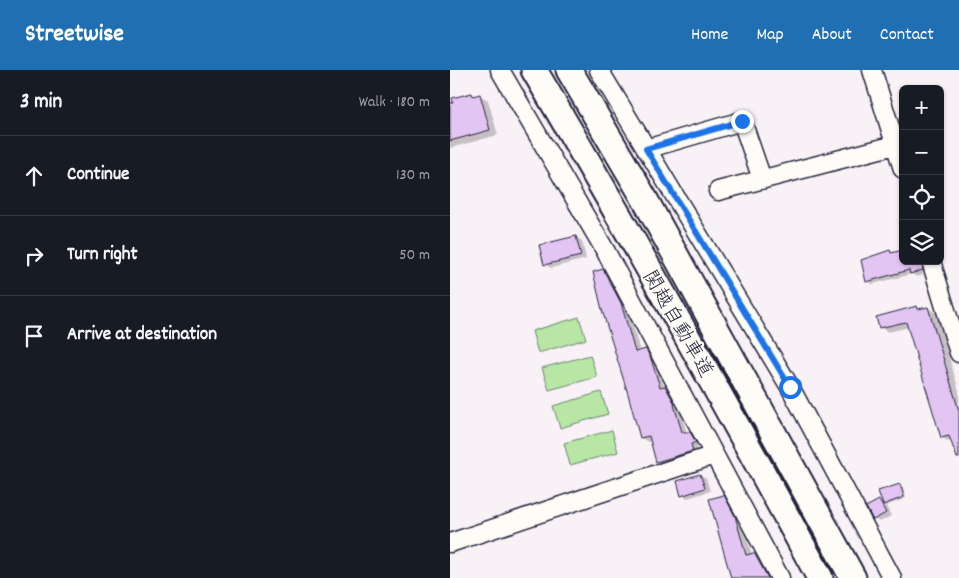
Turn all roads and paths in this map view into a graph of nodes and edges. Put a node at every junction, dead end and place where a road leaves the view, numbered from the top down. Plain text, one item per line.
1 (500, 70) edge
2 (534, 70) edge
3 (568, 70) edge
4 (599, 70) edge
5 (872, 70) edge
6 (895, 145) junction
7 (646, 149) junction
8 (899, 157) edge
9 (762, 179) junction
10 (718, 191) dead end
11 (933, 265) edge
12 (959, 353) edge
13 (714, 455) junction
14 (450, 543) edge
15 (780, 578) edge
16 (820, 578) edge
17 (853, 578) edge
18 (892, 578) edge

1 - 13 street
2 - 16 highway, 関越自動車道
3 - 17 highway, 関越自動車道
4 - 7 street
5 - 6 street
6 - 8 street
6 - 9 street
7 - 9 street
7 - 18 street
9 - 10 street
11 - 12 street
13 - 14 street
13 - 15 street

